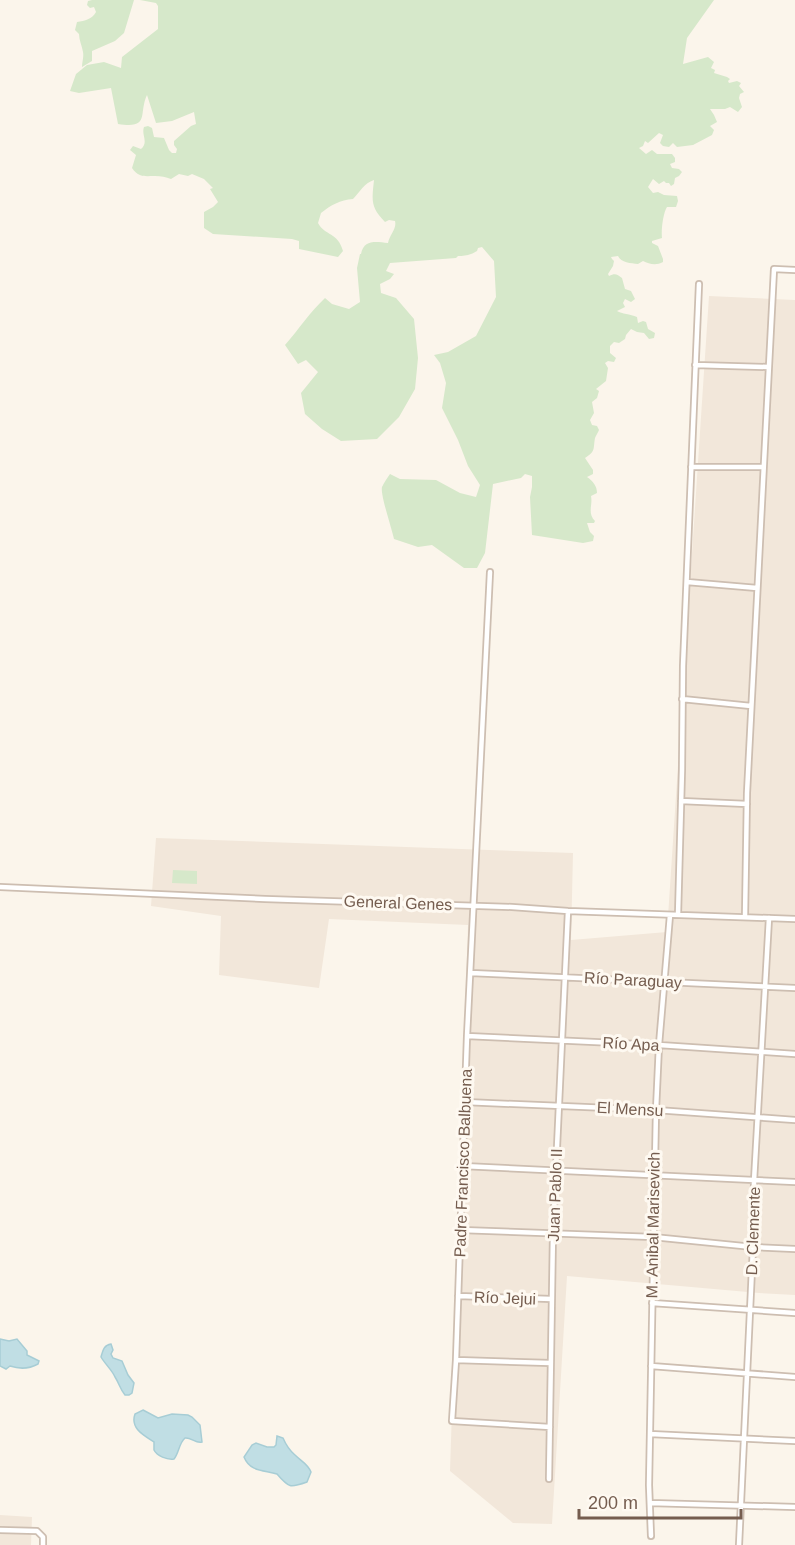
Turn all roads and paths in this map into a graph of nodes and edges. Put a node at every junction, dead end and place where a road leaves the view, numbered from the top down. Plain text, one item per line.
1 (795, 270) edge
2 (699, 284) dead end
3 (695, 365) junction
4 (768, 367) junction
5 (691, 466) junction
6 (763, 467) junction
7 (490, 572) dead end
8 (687, 582) junction
9 (757, 588) junction
10 (682, 699) junction
11 (751, 706) junction
12 (681, 801) junction
13 (747, 804) junction
14 (0, 887) edge
15 (475, 905) junction
16 (568, 911) junction
17 (670, 915) junction
18 (678, 915) junction
19 (745, 917) junction
20 (768, 918) junction
21 (795, 919) edge
22 (471, 973) junction
23 (564, 977) junction
24 (664, 981) junction
25 (765, 987) junction
26 (795, 988) edge
27 (467, 1036) junction
28 (561, 1040) junction
29 (659, 1045) junction
30 (762, 1052) junction
31 (795, 1054) edge
32 (465, 1102) junction
33 (559, 1106) junction
34 (656, 1110) junction
35 (759, 1118) junction
36 (795, 1120) edge
37 (463, 1166) junction
38 (556, 1170) junction
39 (654, 1175) junction
40 (754, 1180) junction
41 (795, 1182) edge
42 (461, 1230) junction
43 (553, 1233) junction
44 (653, 1237) junction
45 (753, 1247) junction
46 (795, 1249) edge
47 (458, 1296) junction
48 (552, 1299) junction
49 (652, 1303) junction
50 (750, 1310) junction
51 (795, 1313) edge
52 (456, 1360) junction
53 (550, 1363) junction
54 (651, 1366) junction
55 (747, 1373) junction
56 (795, 1377) edge
57 (550, 1426) junction
58 (650, 1434) junction
59 (744, 1438) junction
60 (795, 1441) edge
61 (549, 1479) dead end
62 (650, 1503) junction
63 (741, 1505) junction
64 (795, 1507) edge
65 (0, 1530) edge
66 (651, 1536) dead end
67 (43, 1545) edge
68 (739, 1545) edge

1 - 4 street
2 - 3 street
3 - 4 street
3 - 5 street
4 - 6 street
5 - 6 street
5 - 8 street
6 - 9 street
7 - 15 street, Padre Francisco Balbuena
8 - 9 street
8 - 10 street
9 - 11 street
10 - 11 street
10 - 12 street
11 - 13 street
12 - 13 street
12 - 18 street
13 - 19 street
14 - 15 street, General Genes
15 - 16 street, General Genes
15 - 22 street, Padre Francisco Balbuena
16 - 17 street, General Genes
16 - 23 street, Juan Pablo II
17 - 18 street, General Genes
17 - 24 street, M. Anibal Marisevich
18 - 19 street, General Genes
19 - 20 street, General Genes
20 - 21 street, General Genes
20 - 25 street, D. Clemente
22 - 23 street, Río Paraguay
22 - 27 street, Padre Francisco Balbuena
23 - 24 street, Río Paraguay
23 - 28 street, Juan Pablo II
24 - 25 street, Río Paraguay
24 - 29 street, M. Anibal Marisevich
25 - 26 street, Río Paraguay
25 - 30 street, D. Clemente
27 - 28 street, Río Apa
27 - 32 street, Padre Francisco Balbuena
28 - 29 street, Río Apa
28 - 33 street, Juan Pablo II
29 - 30 street, Río Apa
29 - 34 street, M. Anibal Marisevich
30 - 31 street, Río Apa
30 - 35 street, D. Clemente
32 - 33 street, El Mensu
32 - 37 street, Padre Francisco Balbuena
33 - 34 street, El Mensu
33 - 38 street, Juan Pablo II
34 - 35 street, El Mensu
34 - 39 street, M. Anibal Marisevich
35 - 36 street, El Mensu
35 - 40 street, D. Clemente
37 - 38 street
37 - 42 street, Padre Francisco Balbuena
38 - 39 street
38 - 43 street, Juan Pablo II
39 - 40 street
39 - 44 street, M. Anibal Marisevich
40 - 41 street
40 - 45 street, D. Clemente
42 - 43 street
42 - 47 street, Padre Francisco Balbuena
43 - 44 street
43 - 48 street, Juan Pablo II
44 - 45 street
44 - 49 street, M. Anibal Marisevich
45 - 46 street
45 - 50 street, D. Clemente
47 - 48 street, Río Jejui
47 - 52 street, Padre Francisco Balbuena
48 - 53 street, Juan Pablo II
49 - 50 street
49 - 54 street, M. Anibal Marisevich
50 - 51 street
50 - 55 street, D. Clemente
52 - 53 street
52 - 57 street, Padre Francisco Balbuena
53 - 57 street, Juan Pablo II
54 - 55 street
54 - 58 street, M. Anibal Marisevich
55 - 56 street
55 - 59 street, D. Clemente
57 - 61 street, Juan Pablo II
58 - 59 street
58 - 62 street, M. Anibal Marisevich
59 - 60 street
59 - 63 street, D. Clemente
62 - 63 street
62 - 66 street, M. Anibal Marisevich
63 - 64 street
63 - 68 street, D. Clemente
65 - 67 street

